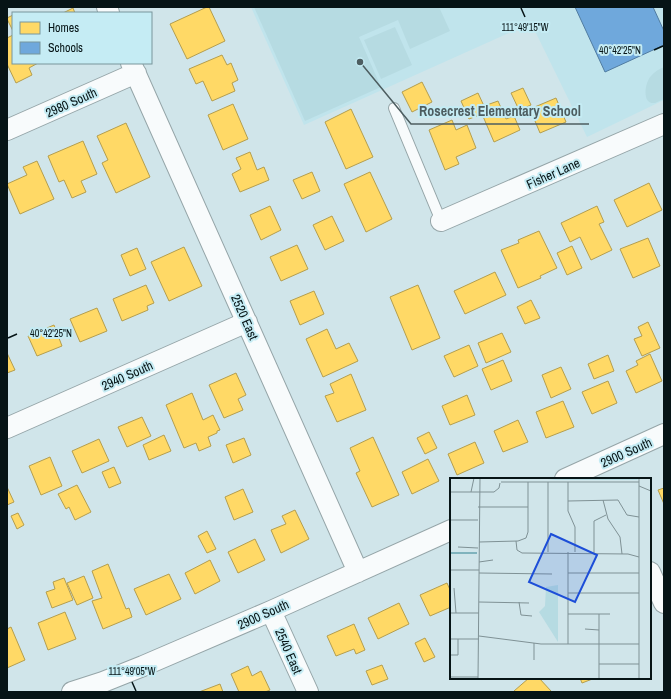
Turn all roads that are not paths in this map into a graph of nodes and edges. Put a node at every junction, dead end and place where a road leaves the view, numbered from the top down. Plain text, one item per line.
1 (134, 68) edge
2 (394, 108) dead end
3 (664, 124) edge
4 (7, 130) edge
5 (441, 221) joint
6 (247, 322) junction
7 (7, 428) edge
8 (664, 434) edge
9 (604, 471) edge
10 (570, 478) edge
11 (450, 530) edge
12 (358, 572) junction
13 (651, 574) edge
14 (664, 603) edge
15 (271, 611) junction
16 (72, 692) edge
17 (308, 692) edge

1 - 4 street, 2980 South
1 - 6 street, 2520 East
2 - 5 lane
3 - 5 street, Fisher Lane
6 - 7 street, 2940 South
6 - 12 street, 2520 East
8 - 9 street, 2900 South
9 - 10 street, 2900 South
11 - 12 street, 2900 South
12 - 15 street, 2900 South
13 - 14 street
15 - 16 street, 2900 South
15 - 17 street, 2540 East

